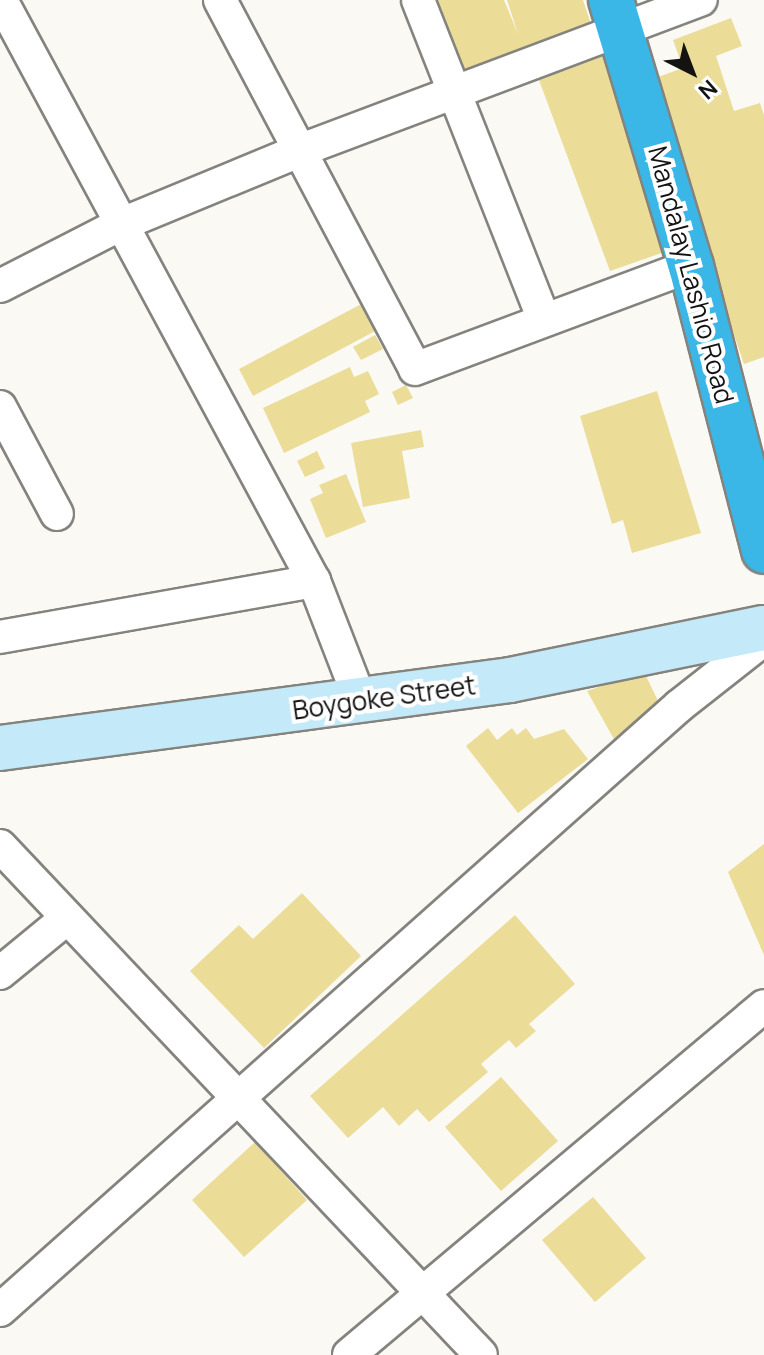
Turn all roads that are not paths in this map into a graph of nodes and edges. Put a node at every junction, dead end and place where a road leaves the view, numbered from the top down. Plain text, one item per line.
1 (1, 0) edge
2 (220, 0) edge
3 (418, 0) edge
4 (701, 0) edge
5 (616, 17) edge
6 (458, 93) junction
7 (301, 150) junction
8 (117, 226) junction
9 (691, 266) junction
10 (0, 286) edge
11 (543, 317) junction
12 (0, 407) edge
13 (758, 500) edge
14 (57, 514) dead end
15 (764, 551) edge
16 (314, 581) junction
17 (764, 628) edge
18 (0, 637) edge
19 (764, 639) edge
20 (361, 702) junction
21 (0, 748) edge
22 (0, 846) edge
23 (67, 918) junction
24 (0, 973) edge
25 (764, 1006) edge
26 (239, 1097) junction
27 (420, 1292) junction
28 (0, 1310) edge
29 (349, 1355) edge
30 (481, 1355) edge

1 - 8 street
2 - 7 street
3 - 6 street
4 - 5 street
5 - 6 street
5 - 9 highway, Mandalay Lashio Road
6 - 7 street
6 - 11 street
7 - 8 street
7 - 11 street
8 - 10 street
8 - 16 street
9 - 11 street
9 - 13 highway, Mandalay Lashio Road
12 - 14 street
13 - 15 highway, Mandalay Lashio Road
16 - 18 street
16 - 20 street
17 - 20 street, Boygoke Street
19 - 26 street
20 - 21 street, Boygoke Street
22 - 23 street
23 - 24 street
23 - 26 street
25 - 27 street
26 - 27 street
26 - 28 street
27 - 29 street
27 - 30 street

